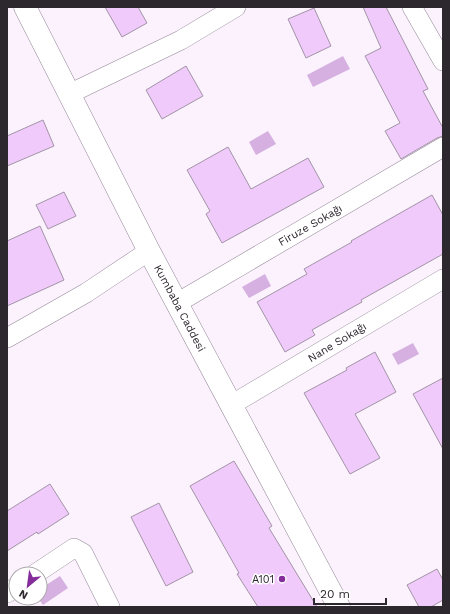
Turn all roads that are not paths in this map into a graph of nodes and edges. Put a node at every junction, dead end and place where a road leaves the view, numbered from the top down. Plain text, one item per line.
1 (25, 7) edge
2 (236, 7) edge
3 (412, 7) edge
4 (443, 61) edge
5 (69, 94) junction
6 (443, 147) edge
7 (150, 251) junction
8 (443, 279) edge
9 (177, 303) junction
10 (7, 338) edge
11 (231, 405) junction
12 (47, 566) edge
13 (110, 607) edge
14 (339, 607) edge

1 - 5 street, Kumbaba Caddesi
2 - 5 street
3 - 4 street
5 - 7 street, Kumbaba Caddesi
6 - 9 street, Firuze Sokağı
7 - 9 street, Kumbaba Caddesi
7 - 10 street
8 - 11 street, Nane Sokağı
9 - 11 street, Kumbaba Caddesi
11 - 14 street, Kumbaba Caddesi
12 - 13 street

